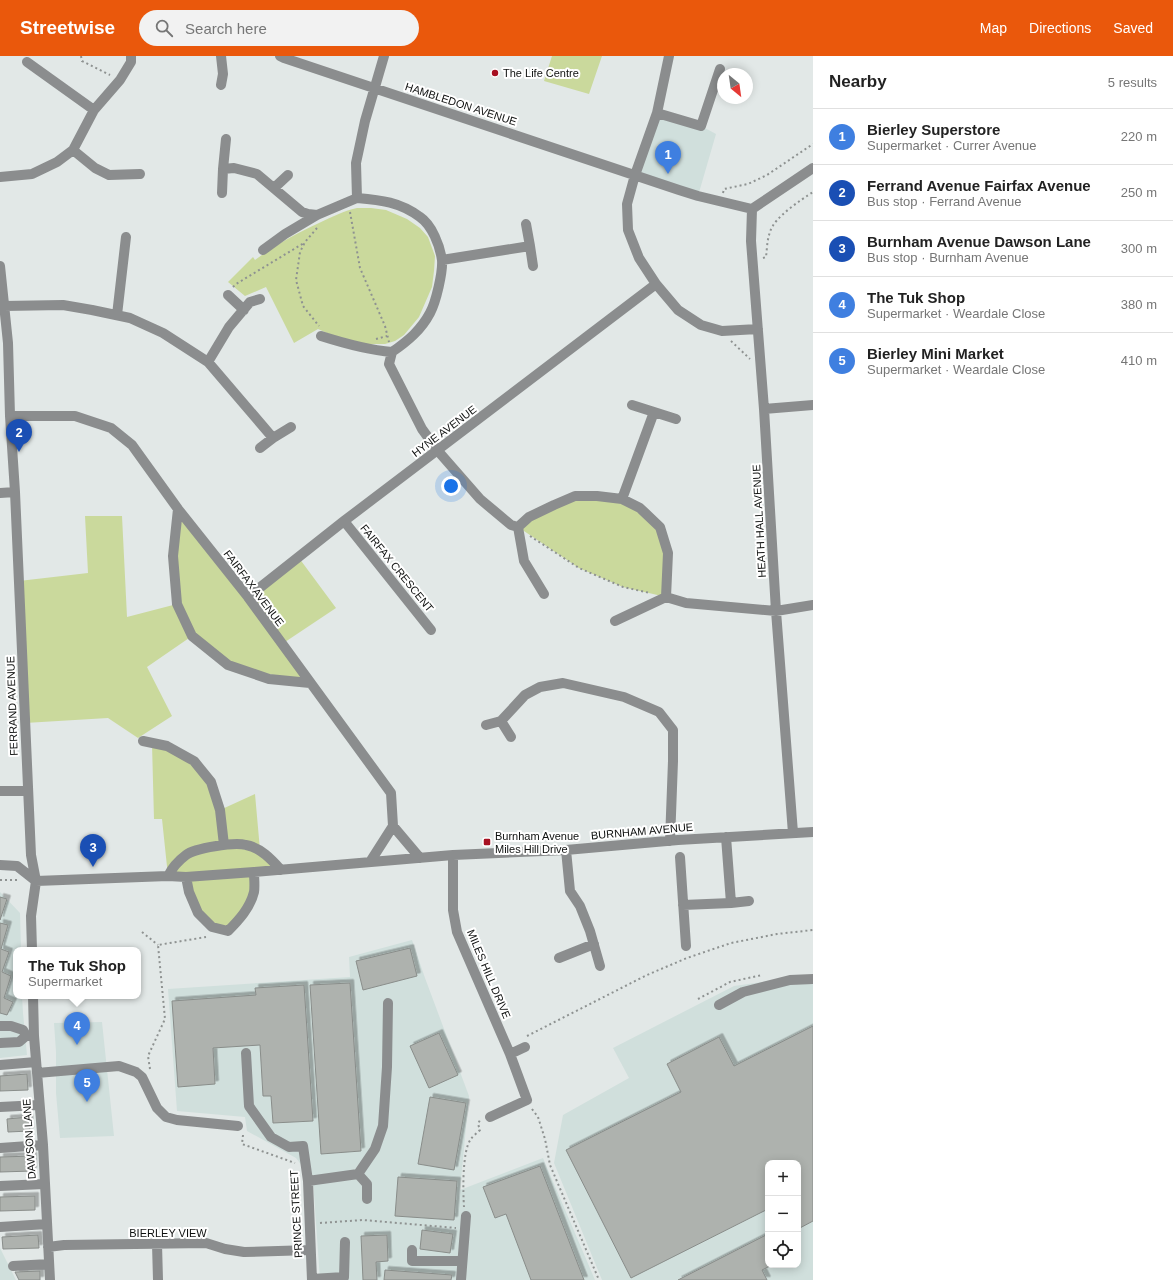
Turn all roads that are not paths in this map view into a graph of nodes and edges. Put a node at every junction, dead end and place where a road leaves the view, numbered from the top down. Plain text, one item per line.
1 (131, 56) edge
2 (221, 56) edge
3 (280, 56) edge
4 (384, 56) edge
5 (669, 56) edge
6 (27, 62) dead end
7 (717, 80) edge
8 (222, 85) dead end
9 (374, 88) junction
10 (94, 110) junction
11 (657, 113) junction
12 (226, 139) dead end
13 (73, 150) junction
14 (813, 168) edge
15 (223, 169) junction
16 (140, 174) dead end
17 (288, 175) dead end
18 (635, 175) junction
19 (0, 177) edge
20 (274, 188) junction
21 (222, 193) dead end
22 (353, 200) junction
23 (752, 209) junction
24 (317, 215) junction
25 (526, 224) dead end
26 (126, 237) dead end
27 (530, 246) junction
28 (263, 250) dead end
29 (442, 260) junction
30 (0, 266) edge
31 (533, 266) dead end
32 (656, 284) junction
33 (228, 295) road end
34 (260, 299) dead end
35 (4, 306) junction
36 (244, 310) junction
37 (117, 315) junction
38 (758, 329) junction
39 (320, 331) road end
40 (4, 343) edge
41 (392, 352) junction
42 (208, 362) junction
43 (632, 405) dead end
44 (813, 405) edge
45 (764, 409) junction
46 (654, 412) junction
47 (10, 416) junction
48 (676, 419) dead end
49 (291, 427) dead end
50 (273, 438) junction
51 (260, 448) dead end
52 (438, 451) junction
53 (15, 492) junction
54 (0, 493) edge
55 (622, 499) junction
56 (178, 509) junction
57 (344, 521) junction
58 (518, 527) junction
59 (544, 594) dead end
60 (666, 597) junction
61 (248, 598) junction
62 (813, 605) edge
63 (776, 611) junction
64 (615, 621) dead end
65 (431, 630) dead end
66 (310, 683) junction
67 (501, 721) junction
68 (486, 726) dead end
69 (511, 736) dead end
70 (143, 741) dead end
71 (0, 791) edge
72 (28, 791) junction
73 (393, 826) junction
74 (813, 832) edge
75 (793, 833) junction
76 (726, 837) junction
77 (670, 841) junction
78 (224, 845) junction
79 (566, 850) junction
80 (454, 855) junction
81 (680, 857) dead end
82 (420, 858) junction
83 (370, 862) junction
84 (0, 865) edge
85 (281, 870) junction
86 (254, 872) junction
87 (168, 876) junction
88 (186, 877) junction
89 (36, 881) junction
90 (748, 901) dead end
91 (731, 903) junction
92 (683, 905) junction
93 (594, 944) junction
94 (686, 946) dead end
95 (32, 947) edge
96 (559, 958) dead end
97 (600, 966) dead end
98 (813, 979) edge
99 (33, 999) edge
100 (388, 1003) dead end
101 (719, 1004) dead end
102 (0, 1026) edge
103 (30, 1036) junction
104 (0, 1043) edge
105 (523, 1043) road end
106 (246, 1053) dead end
107 (510, 1054) junction
108 (36, 1062) junction
109 (0, 1065) edge
110 (37, 1073) junction
111 (39, 1105) junction
112 (0, 1107) edge
113 (490, 1117) road end
114 (238, 1126) road end
115 (43, 1145) junction
116 (0, 1148) edge
117 (358, 1174) junction
118 (308, 1181) junction
119 (44, 1184) junction
120 (0, 1186) edge
121 (367, 1199) dead end
122 (466, 1216) road end
123 (47, 1224) junction
124 (0, 1227) edge
125 (345, 1242) dead end
126 (157, 1244) junction
127 (48, 1247) junction
128 (310, 1250) junction
129 (412, 1250) dead end
130 (462, 1261) junction
131 (49, 1264) junction
132 (13, 1266) dead end
133 (50, 1280) edge
134 (158, 1280) edge
135 (312, 1280) edge
136 (461, 1280) edge

1 - 10 street
2 - 8 street
3 - 9 street, HAMBLEDON AVENUE
4 - 9 street
5 - 11 street
6 - 10 street
7 - 11 street
9 - 18 street, HAMBLEDON AVENUE
9 - 22 street
10 - 13 street
11 - 18 street
12 - 15 street
13 - 16 street
13 - 19 street
14 - 23 street
15 - 20 street
15 - 21 street
17 - 20 street
18 - 23 street, HAMBLEDON AVENUE
18 - 32 street
20 - 24 street
22 - 24 street
22 - 29 street
23 - 38 street, HEATH HALL AVENUE
24 - 28 street
25 - 27 street
26 - 37 street
27 - 29 street
27 - 31 street
29 - 41 street
30 - 35 street, FERRAND AVENUE
32 - 38 street
32 - 52 street, HYNE AVENUE
33 - 36 street
34 - 36 street
35 - 37 street
35 - 40 street, FERRAND AVENUE
36 - 42 street
37 - 42 street
38 - 45 street, HEATH HALL AVENUE
39 - 41 street
40 - 47 street, FERRAND AVENUE
41 - 52 street
42 - 50 street
43 - 46 street
44 - 45 street
45 - 63 street, HEATH HALL AVENUE
46 - 48 street
46 - 55 street
47 - 53 street, FERRAND AVENUE
47 - 56 street, FAIRFAX AVENUE
49 - 50 street
50 - 51 street
52 - 57 street, HYNE AVENUE
52 - 58 street
53 - 54 street
53 - 72 street, FERRAND AVENUE
55 - 58 street
55 - 60 street
56 - 61 street, FAIRFAX AVENUE
56 - 66 street
57 - 61 street, HYNE AVENUE
57 - 65 street, FAIRFAX CRESCENT
58 - 59 street
60 - 63 street
60 - 64 street
61 - 66 street, FAIRFAX AVENUE
62 - 63 street
63 - 75 street, HEATH HALL AVENUE
66 - 73 street, FAIRFAX AVENUE
67 - 68 street
67 - 69 street
67 - 77 street
70 - 78 street
71 - 72 street
72 - 89 street, FERRAND AVENUE
73 - 82 street
73 - 83 street
74 - 75 street, BURNHAM AVENUE
75 - 76 street, BURNHAM AVENUE
76 - 77 street, BURNHAM AVENUE
76 - 91 street
77 - 79 street, BURNHAM AVENUE
78 - 85 street
78 - 87 street
79 - 80 street, BURNHAM AVENUE
79 - 93 street
80 - 82 street, BURNHAM AVENUE
80 - 107 street, MILES HILL DRIVE
81 - 92 street
82 - 83 street, BURNHAM AVENUE
83 - 85 street, BURNHAM AVENUE
84 - 89 street
85 - 86 street, BURNHAM AVENUE
86 - 88 street, BURNHAM AVENUE
86 - 88 street
87 - 88 street, BURNHAM AVENUE
87 - 89 street, BURNHAM AVENUE
89 - 95 street
90 - 91 street
91 - 92 street
92 - 94 street
93 - 96 street
93 - 97 street
98 - 101 street
99 - 103 street, DAWSON LANE
100 - 117 street
102 - 103 street
103 - 104 street
103 - 108 street, DAWSON LANE
105 - 107 street
106 - 118 street, PRINCE STREET
107 - 113 street, MILES HILL DRIVE
108 - 109 street
108 - 110 street, DAWSON LANE
110 - 111 street, DAWSON LANE
110 - 114 street
111 - 112 street
111 - 115 street, DAWSON LANE
115 - 116 street
115 - 119 street, DAWSON LANE
117 - 118 street
117 - 121 street
118 - 128 street, PRINCE STREET
119 - 120 street
119 - 123 street, DAWSON LANE
122 - 130 street
123 - 124 street
123 - 127 street, DAWSON LANE
125 - 135 street
126 - 127 street, BIERLEY VIEW
126 - 128 street, BIERLEY VIEW
126 - 134 street
127 - 131 street, DAWSON LANE
128 - 135 street, PRINCE STREET
129 - 130 street
130 - 136 street
131 - 132 street
131 - 133 street, DAWSON LANE

